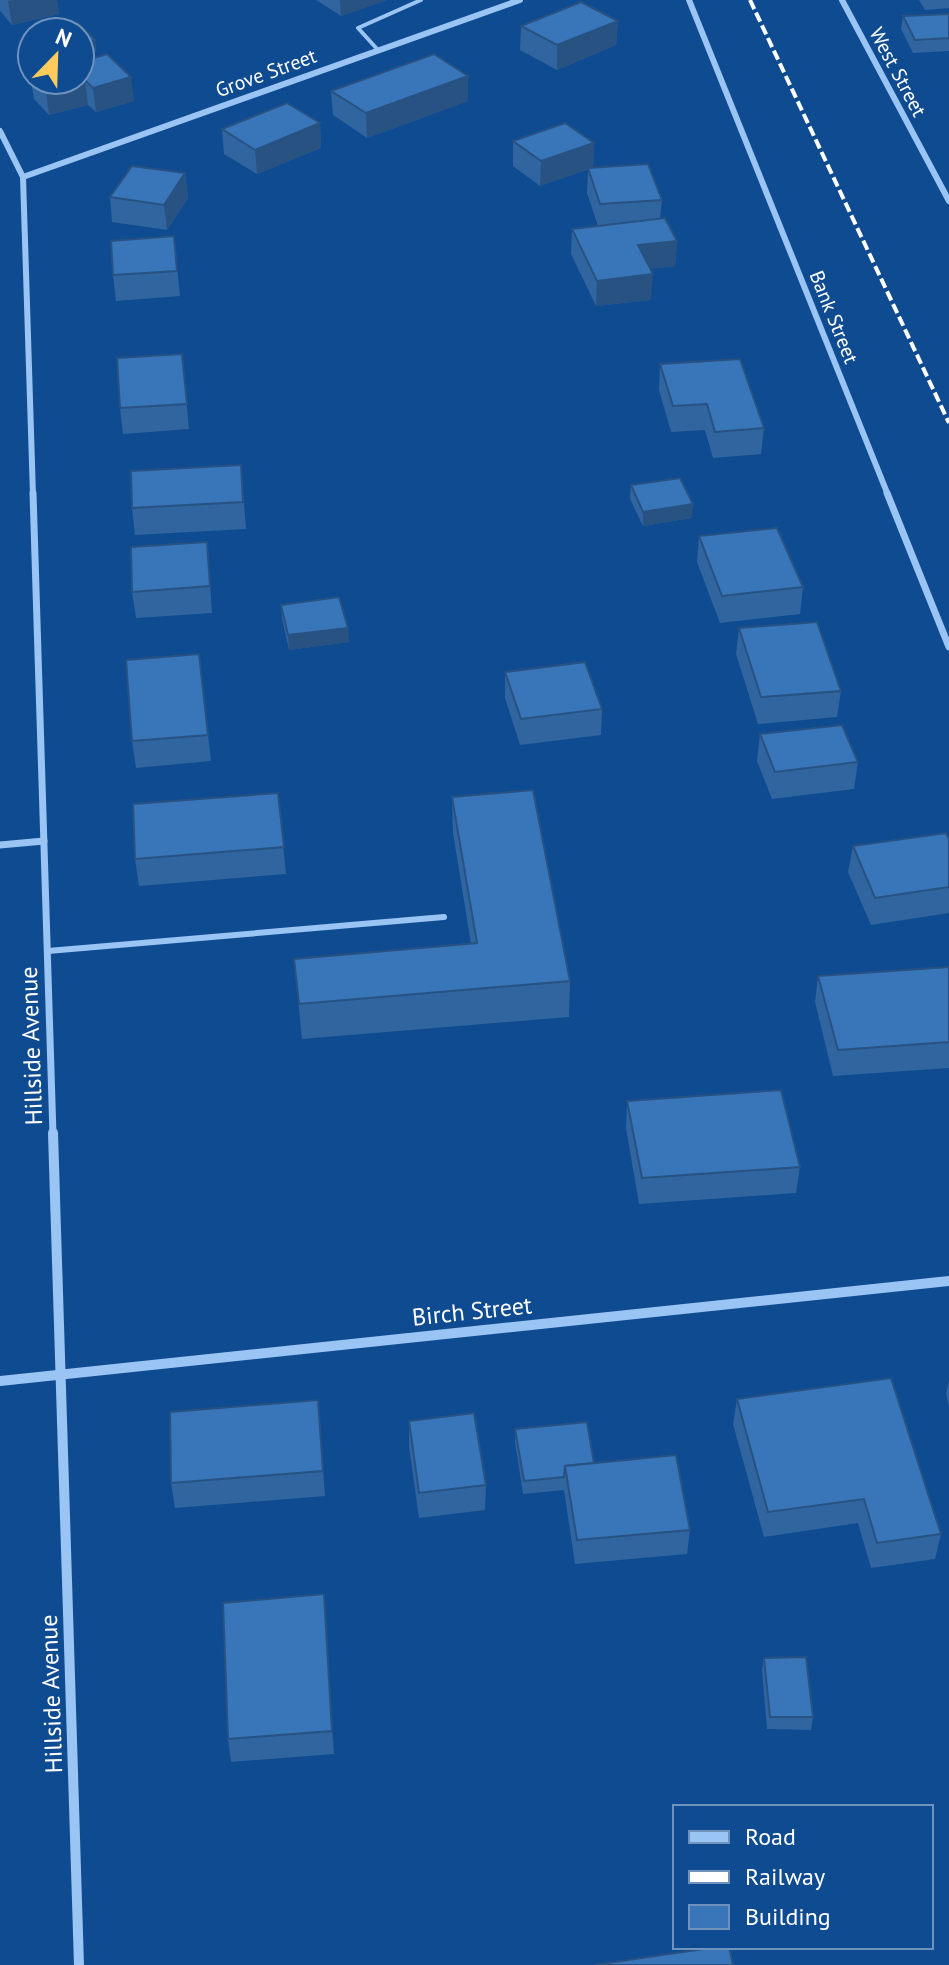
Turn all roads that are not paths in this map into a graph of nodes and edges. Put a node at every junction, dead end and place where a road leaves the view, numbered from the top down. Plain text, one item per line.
1 (421, 0) edge
2 (520, 0) edge
3 (689, 0) edge
4 (842, 0) edge
5 (378, 50) junction
6 (0, 131) edge
7 (23, 177) junction
8 (949, 201) edge
9 (949, 647) edge
10 (44, 841) junction
11 (0, 845) edge
12 (444, 917) dead end
13 (48, 951) junction
14 (949, 1281) edge
15 (61, 1374) junction
16 (0, 1381) edge
17 (79, 1965) edge

1 - 5 lane
2 - 5 street, Grove Street
3 - 9 street, Bank Street
4 - 8 street, West Street
5 - 7 street, Grove Street
6 - 7 street, Hillside Avenue
7 - 10 street, Hillside Avenue
10 - 11 street
10 - 13 street, Hillside Avenue
12 - 13 lane
13 - 15 street, Hillside Avenue
14 - 15 street, Birch Street
15 - 16 street, Birch Street
15 - 17 street, Hillside Avenue

